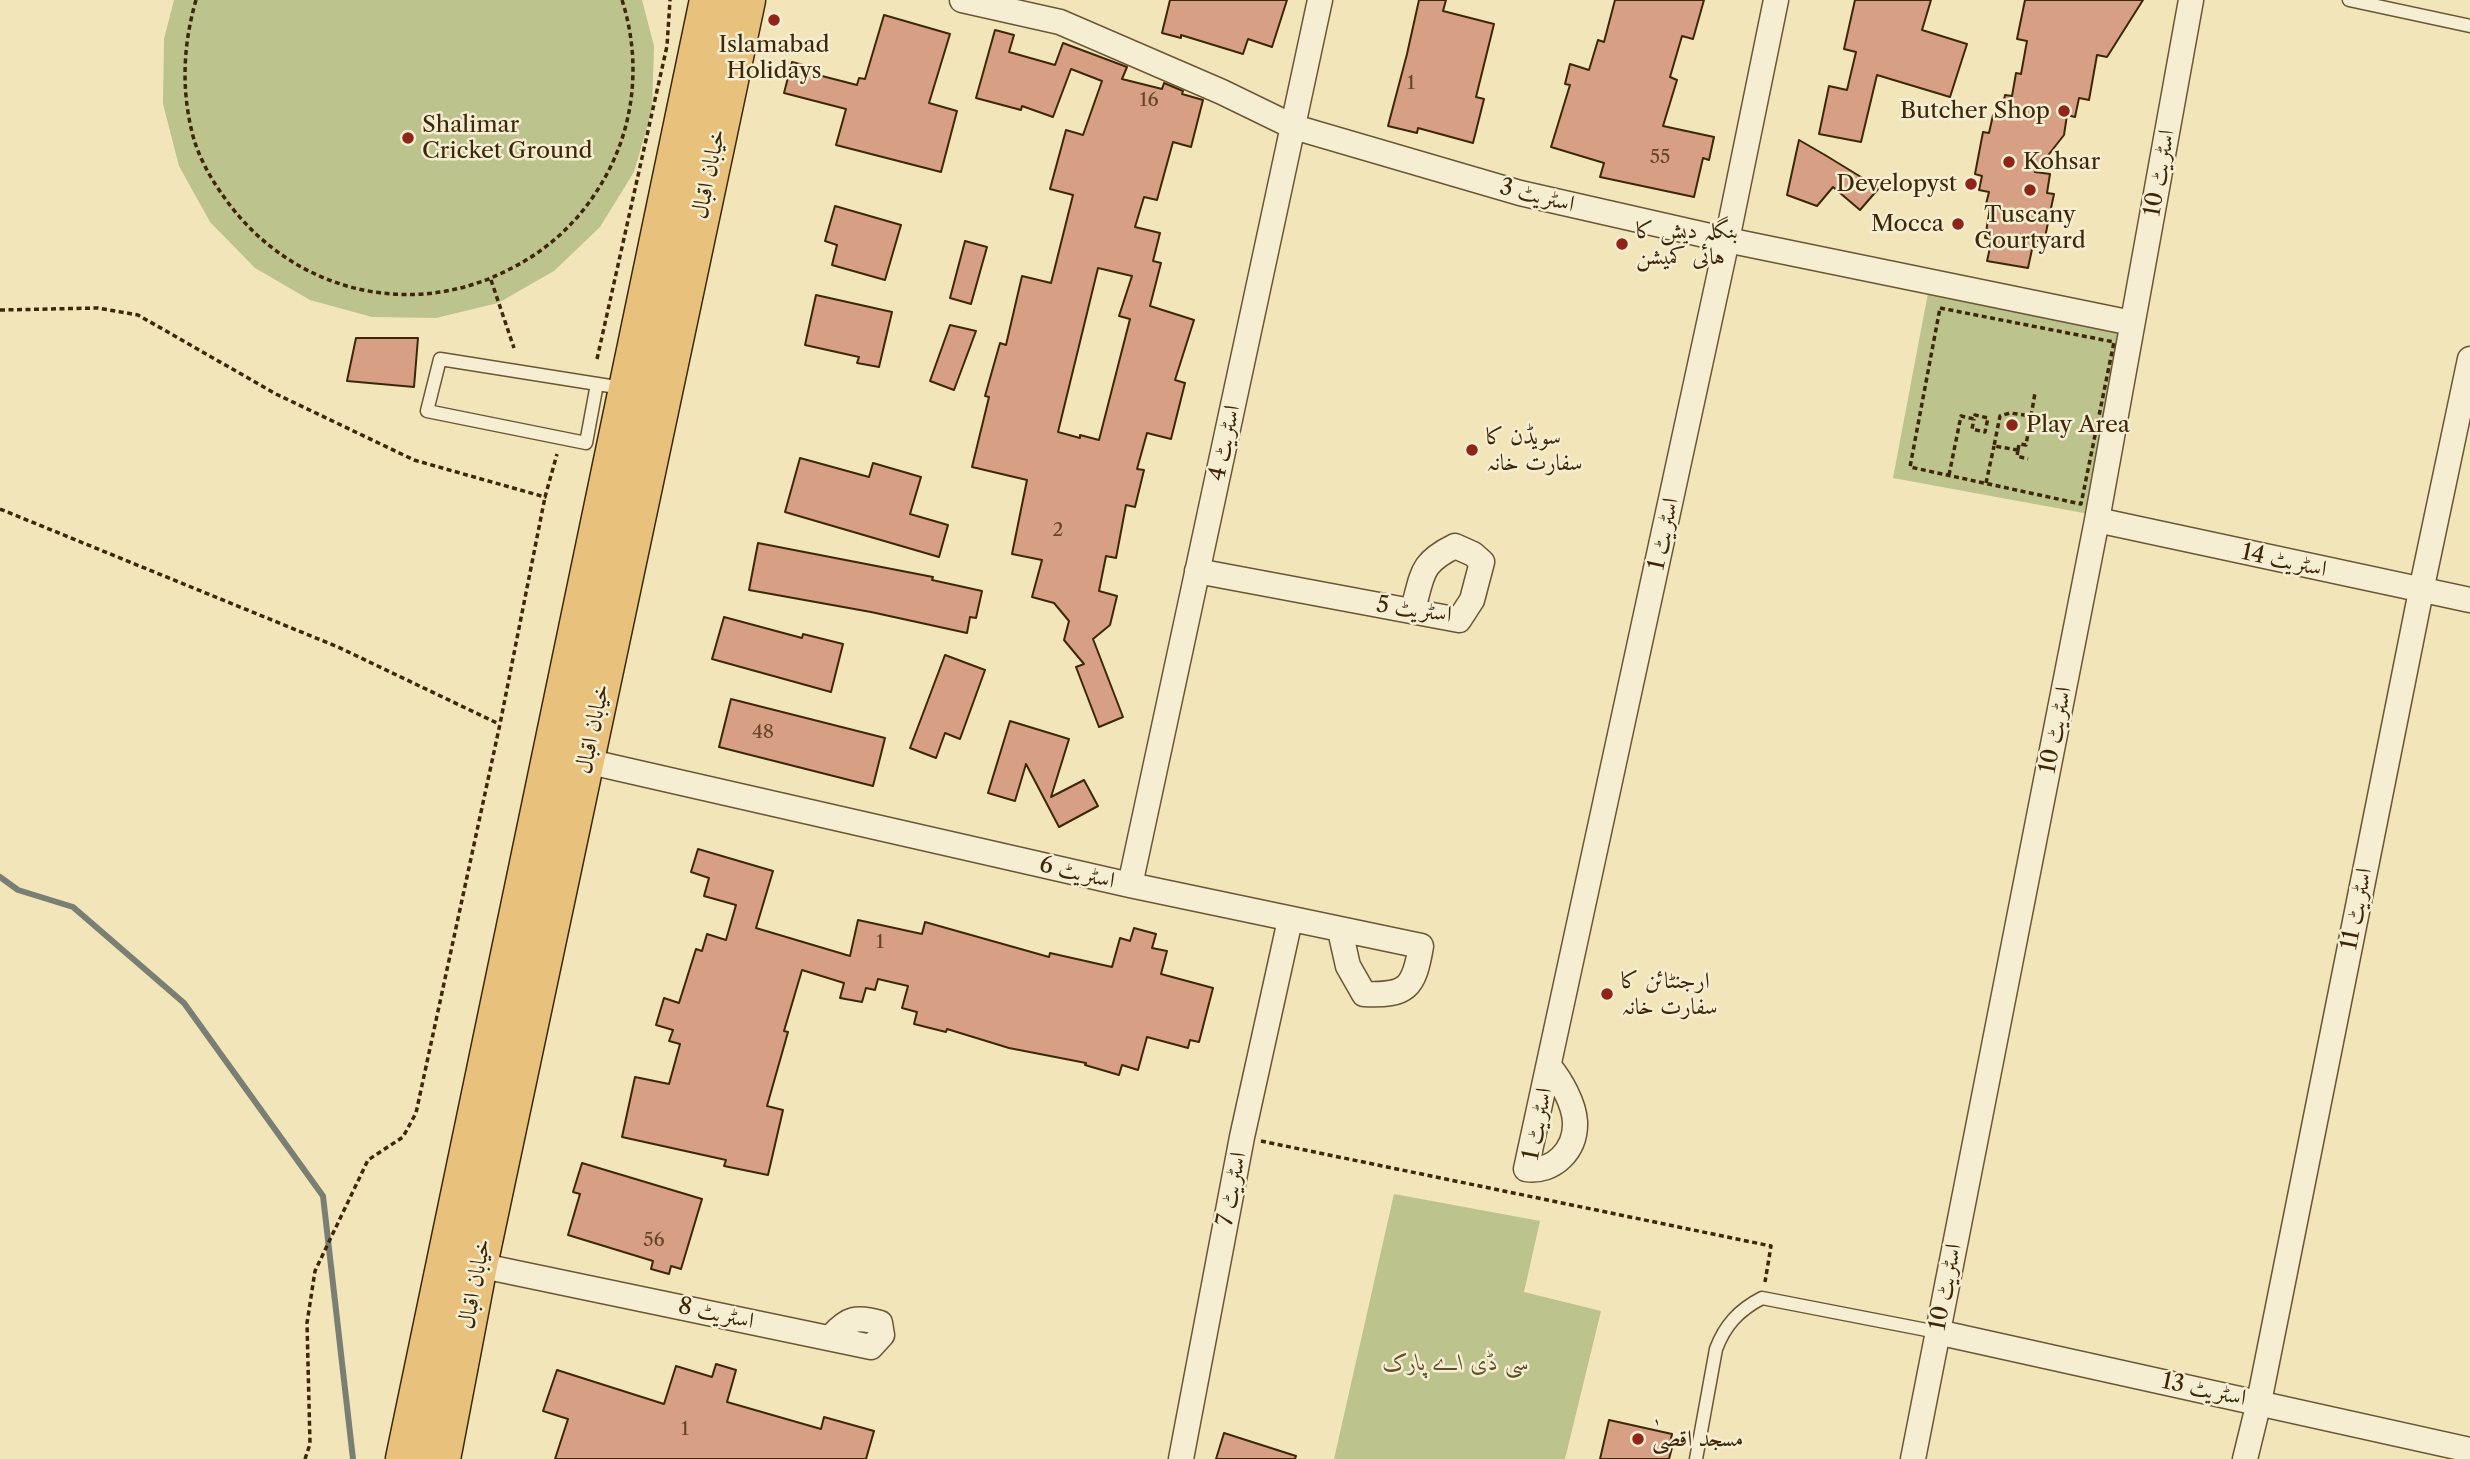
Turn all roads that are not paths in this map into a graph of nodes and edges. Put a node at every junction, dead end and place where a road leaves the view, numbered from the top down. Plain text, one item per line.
1 (709, 0) edge
2 (746, 0) edge
3 (962, 0) edge
4 (1320, 0) edge
5 (1776, 0) edge
6 (2192, 0) edge
7 (2349, 0) edge
8 (2470, 26) edge
9 (1294, 128) junction
10 (1727, 240) junction
11 (2132, 323) junction
12 (2470, 359) edge
13 (624, 373) junction
14 (2097, 520) junction
15 (1198, 571) junction
16 (2421, 591) junction
17 (2470, 600) edge
18 (1413, 609) dead end
19 (586, 761) junction
20 (1130, 886) junction
21 (1290, 920) junction
22 (1341, 936) dead end
23 (1549, 1066) dead end
24 (478, 1265) junction
25 (1937, 1332) junction
26 (832, 1336) dead end
27 (2259, 1402) junction
28 (2470, 1450) edge
29 (405, 1459) edge
30 (441, 1459) edge
31 (1181, 1459) edge
32 (1696, 1459) edge
33 (1913, 1459) edge
34 (2245, 1459) edge

1 - 13 main road, خیابان اقبال
2 - 13 main road, خیابان اقبال
3 - 9 street, اسٹریٹ 3
4 - 9 street, اسٹریٹ 4
5 - 10 street, اسٹریٹ 1
6 - 11 street, اسٹریٹ 10
7 - 8 lane
9 - 10 street, اسٹریٹ 3
9 - 15 street, اسٹریٹ 4
10 - 11 street, اسٹریٹ 3
10 - 23 street, اسٹریٹ 1
11 - 14 street, اسٹریٹ 10
12 - 16 street, اسٹریٹ 11
13 - 13 lane
13 - 19 main road, خیابان اقبال
13 - 29 main road, خیابان اقبال
14 - 16 street, اسٹریٹ 14
14 - 25 street, اسٹریٹ 10
15 - 18 street, اسٹریٹ 5
15 - 20 street, اسٹریٹ 4
16 - 17 street, اسٹریٹ 14
16 - 27 street, اسٹریٹ 11
19 - 20 street, اسٹریٹ 6
19 - 24 main road, خیابان اقبال
20 - 21 street, اسٹریٹ 6
21 - 22 street, اسٹریٹ 6
21 - 31 street, اسٹریٹ 7
24 - 26 street, اسٹریٹ 8
24 - 30 main road, خیابان اقبال
25 - 27 street, اسٹریٹ 13
25 - 32 lane
25 - 33 street, اسٹریٹ 10
27 - 28 street, اسٹریٹ 13
27 - 34 street, اسٹریٹ 11

